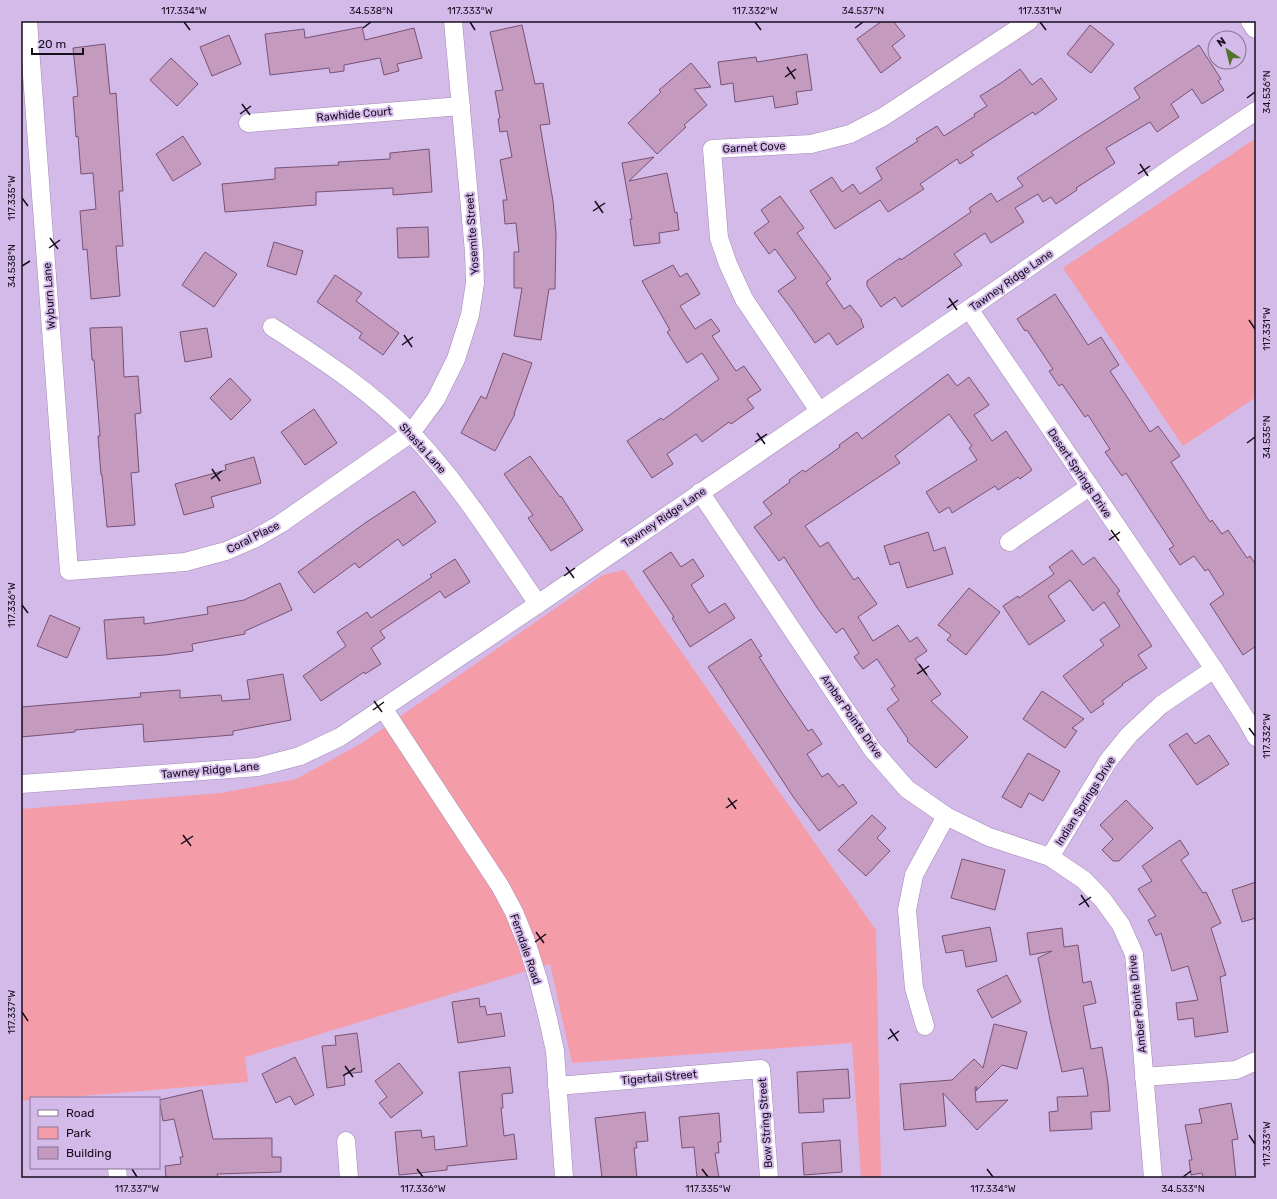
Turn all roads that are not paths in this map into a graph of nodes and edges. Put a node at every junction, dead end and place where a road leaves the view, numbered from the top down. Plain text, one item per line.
1 (28, 21) edge
2 (453, 21) edge
3 (1028, 21) edge
4 (1252, 21) edge
5 (1256, 27) edge
6 (461, 106) junction
7 (1256, 111) edge
8 (248, 123) dead end
9 (969, 309) junction
10 (272, 327) dead end
11 (819, 411) junction
12 (411, 433) junction
13 (1089, 487) junction
14 (700, 492) junction
15 (1009, 542) dead end
16 (70, 571) joint
17 (538, 604) junction
18 (1214, 670) junction
19 (383, 708) junction
20 (1256, 737) edge
21 (21, 784) edge
22 (946, 816) junction
23 (1050, 857) junction
24 (925, 1026) dead end
25 (1256, 1061) edge
26 (761, 1069) joint
27 (1144, 1077) junction
28 (557, 1086) junction
29 (346, 1141) dead end
30 (349, 1178) edge
31 (564, 1178) edge
32 (769, 1178) edge
33 (1153, 1178) edge

1 - 16 street, Wyburn Lane
2 - 6 street, Yosemite Street
3 - 11 street, Garnet Cove
4 - 5 main road
6 - 8 street, Rawhide Court
6 - 12 street, Yosemite Street
7 - 9 street, Tawney Ridge Lane
9 - 11 street, Tawney Ridge Lane
9 - 13 street, Desert Springs Drive
10 - 12 street, Shasta Lane
11 - 14 street, Tawney Ridge Lane
12 - 16 street, Coral Place
12 - 17 street, Shasta Lane
13 - 15 street
13 - 18 street, Desert Springs Drive
14 - 17 street, Tawney Ridge Lane
14 - 22 street, Amber Pointe Drive
17 - 19 street, Tawney Ridge Lane
18 - 20 street, Desert Springs Drive
18 - 23 street, Indian Springs Drive
19 - 21 street, Tawney Ridge Lane
19 - 28 street, Ferndale Road
22 - 23 street, Amber Pointe Drive
22 - 24 street
23 - 27 street, Amber Pointe Drive
25 - 27 street
26 - 28 street, Tigertail Street
26 - 32 street, Bow String Street
27 - 33 street, Amber Pointe Drive
28 - 31 street, Ferndale Road
29 - 30 street

